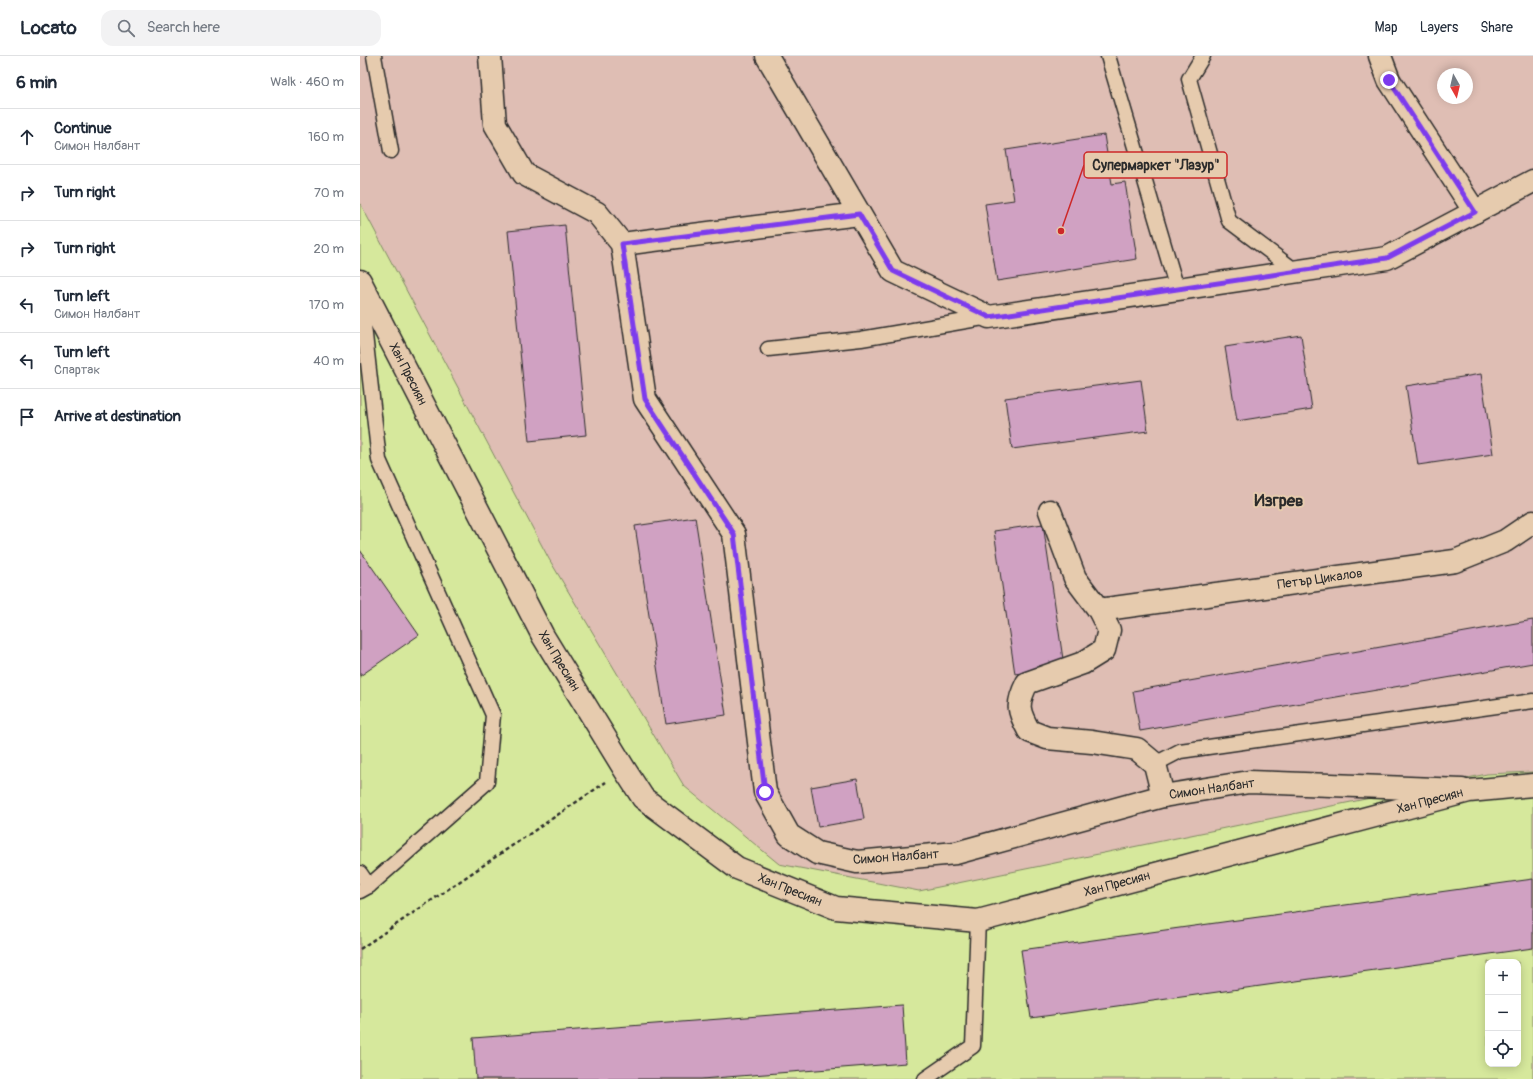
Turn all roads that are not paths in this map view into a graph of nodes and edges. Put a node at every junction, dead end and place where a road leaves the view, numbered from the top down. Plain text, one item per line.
1 (374, 56) edge
2 (490, 56) edge
3 (767, 56) edge
4 (1108, 56) edge
5 (1202, 56) edge
6 (1380, 56) edge
7 (391, 151) dead end
8 (1533, 181) edge
9 (1475, 212) junction
10 (859, 214) junction
11 (622, 244) junction
12 (1297, 272) junction
13 (360, 281) edge
14 (1177, 289) junction
15 (360, 290) edge
16 (989, 317) junction
17 (768, 349) dead end
18 (1050, 511) dead end
19 (1533, 522) edge
20 (1099, 610) junction
21 (1533, 701) edge
22 (1155, 764) junction
23 (1533, 785) edge
24 (1469, 791) junction
25 (1163, 796) junction
26 (360, 873) edge
27 (364, 889) edge
28 (978, 921) junction
29 (925, 1079) edge

1 - 7 lane
2 - 11 street
3 - 10 street
4 - 14 lane
5 - 12 lane
6 - 9 street
8 - 9 street
9 - 12 street
10 - 11 street
10 - 16 street
11 - 25 street, Симон Налбант
12 - 14 street
13 - 28 street, Хан Пресиян
14 - 16 street
15 - 27 lane
16 - 17 lane
18 - 20 street
19 - 20 street, Петър Цикалов
20 - 22 street
21 - 22 lane
22 - 25 street
23 - 24 street, Хан Пресиян
24 - 25 street, Симон Налбант
24 - 28 street, Хан Пресиян
26 - 27 lane
28 - 29 lane

